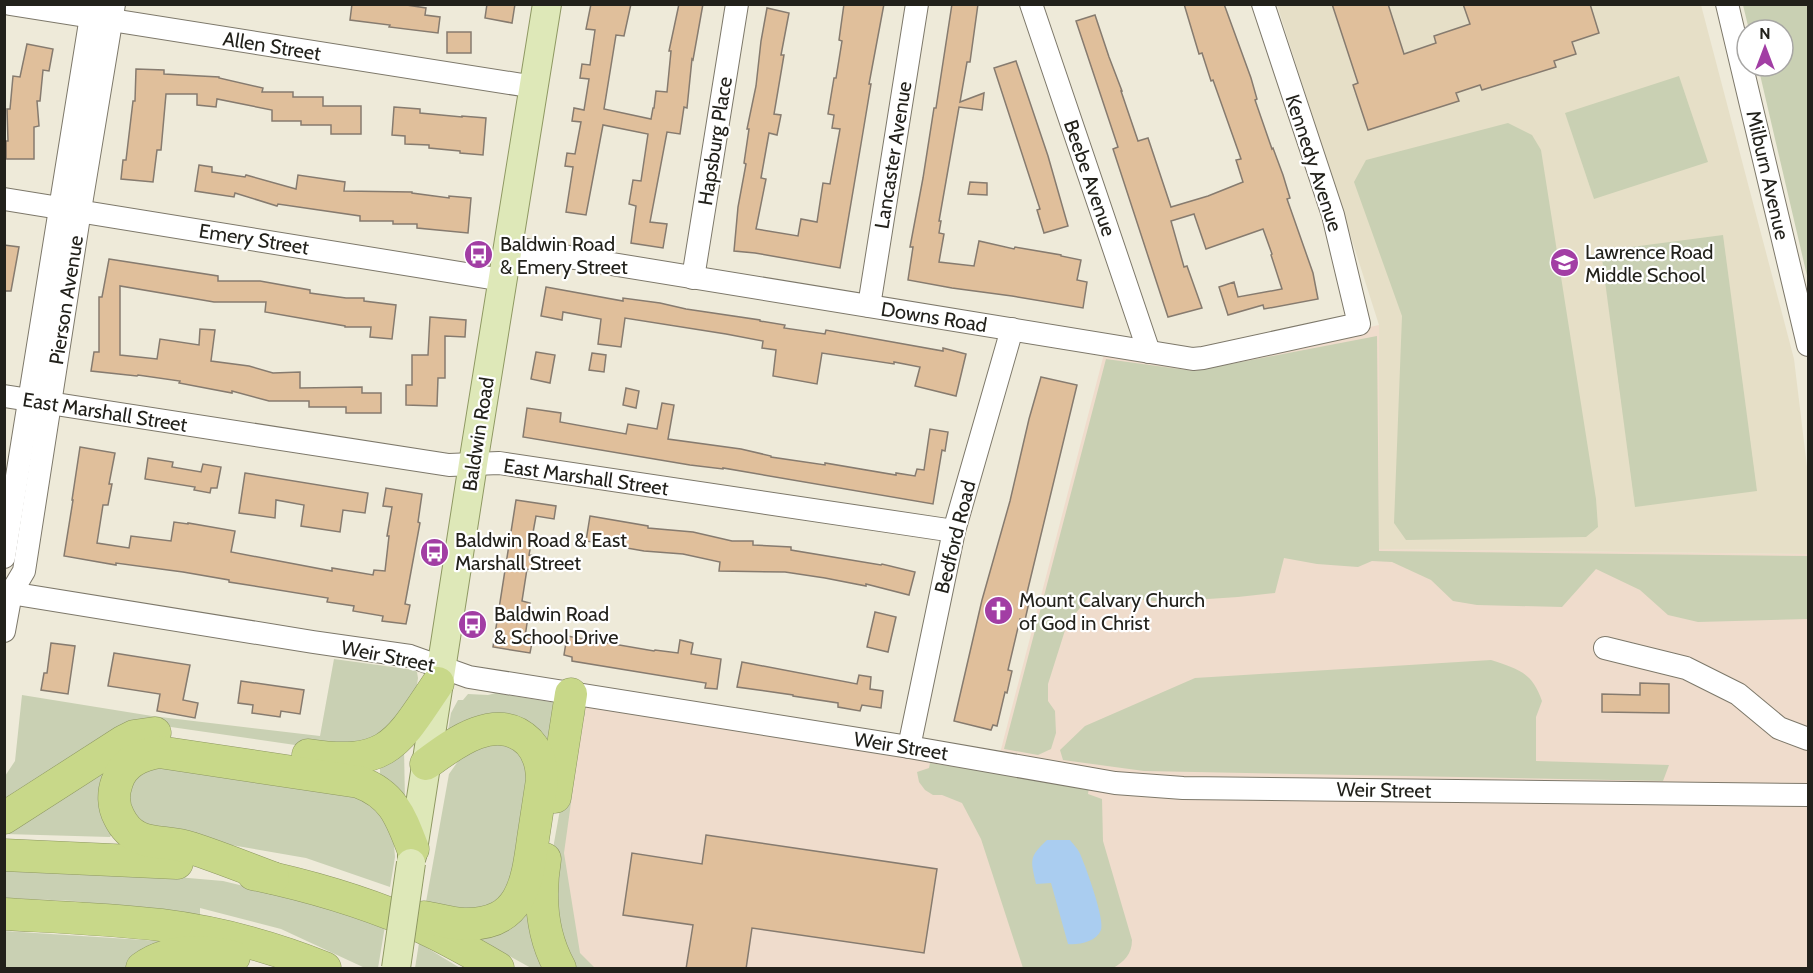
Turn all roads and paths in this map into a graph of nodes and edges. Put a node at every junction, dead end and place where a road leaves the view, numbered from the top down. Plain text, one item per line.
1 (10, 4) edge
2 (547, 4) edge
3 (737, 4) edge
4 (917, 4) edge
5 (1031, 4) edge
6 (1263, 4) edge
7 (1727, 4) edge
8 (102, 12) edge
9 (535, 87) junction
10 (4, 199) edge
11 (70, 209) junction
12 (508, 247) junction
13 (693, 278) junction
14 (503, 280) junction
15 (869, 306) junction
16 (1359, 324) joint
17 (1012, 329) junction
18 (1809, 345) edge
19 (1149, 352) junction
20 (4, 396) edge
21 (39, 402) junction
22 (473, 464) junction
23 (954, 531) junction
24 (4, 557) edge
25 (4, 570) edge
26 (8, 592) edge
27 (4, 631) edge
28 (1605, 648) dead end
29 (440, 674) junction
30 (571, 694) junction
31 (1809, 739) edge
32 (909, 747) junction
33 (426, 764) junction
34 (1809, 795) edge
35 (4, 818) edge
36 (4, 855) edge
37 (412, 856) junction
38 (273, 878) junction
39 (357, 902) junction
40 (4, 914) edge
41 (142, 969) edge
42 (274, 969) edge
43 (326, 969) edge
44 (396, 969) edge
45 (498, 969) edge
46 (560, 969) edge

1 - 8 street, Allen Street
2 - 9 main road, Baldwin Road
3 - 13 street, Hapsburg Place
4 - 15 street, Lancaster Avenue
5 - 19 street, Beebe Avenue
6 - 16 street, Kennedy Avenue
7 - 18 street, Milburn Avenue
8 - 9 street, Allen Street
8 - 11 street, Pierson Avenue
9 - 12 main road, Baldwin Road
10 - 11 street, Emery Street
11 - 14 street, Emery Street
11 - 21 street, Pierson Avenue
12 - 13 street, Downs Road
12 - 14 main road, Baldwin Road
13 - 15 street, Downs Road
14 - 22 main road, Baldwin Road
15 - 17 street, Downs Road
16 - 19 street, Downs Road
17 - 19 street, Downs Road
17 - 23 street, Bedford Road
20 - 21 street, East Marshall Street
21 - 22 street, East Marshall Street
21 - 24 street, Pierson Avenue
21 - 26 street, Pierson Avenue
22 - 23 street, East Marshall Street
22 - 29 main road, Baldwin Road
23 - 32 street, Bedford Road
25 - 26 street, Pierson Avenue
26 - 27 street, Pierson Avenue
26 - 29 street, Weir Street
28 - 31 street
29 - 30 street, Weir Street
29 - 33 main road, Baldwin Road
29 - 35 highway
30 - 32 street, Weir Street
30 - 46 highway
32 - 34 street, Weir Street
33 - 37 main road, Baldwin Road
33 - 39 highway
36 - 38 highway
37 - 38 highway
37 - 44 main road, Baldwin Road, bridge
38 - 39 highway
39 - 45 highway
40 - 43 highway
41 - 42 highway

